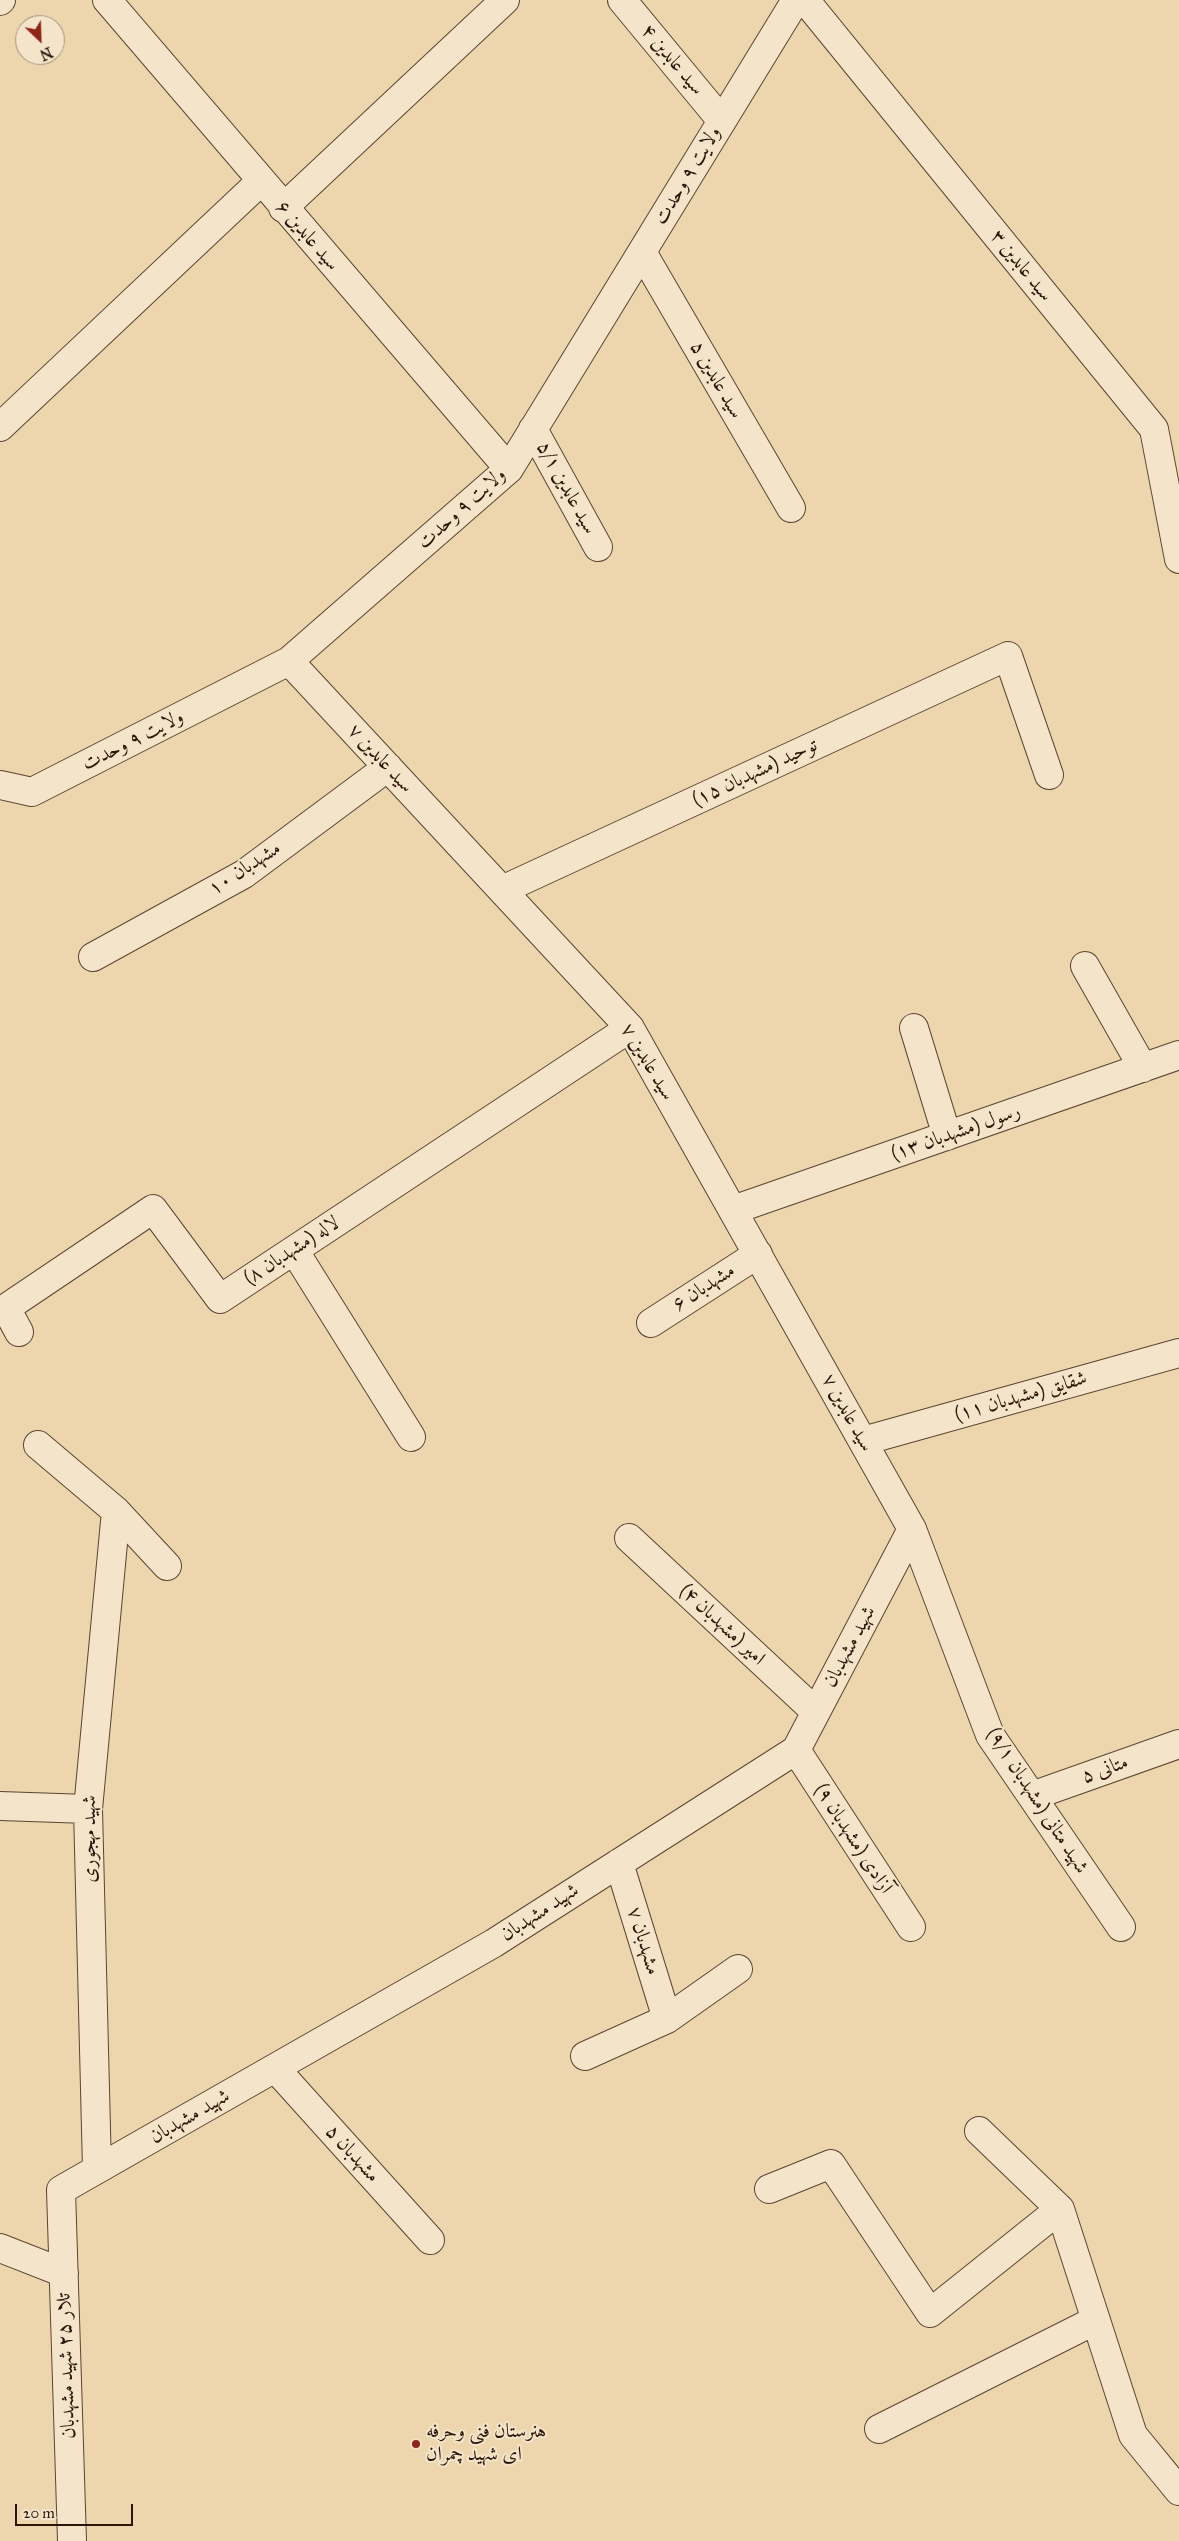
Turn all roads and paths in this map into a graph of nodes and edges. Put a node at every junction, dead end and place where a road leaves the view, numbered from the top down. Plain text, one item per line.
1 (107, 0) edge
2 (506, 0) edge
3 (622, 0) edge
4 (796, 0) edge
5 (805, 0) edge
6 (722, 121) junction
7 (260, 182) junction
8 (283, 208) junction
9 (642, 252) junction
10 (0, 427) edge
11 (533, 429) junction
12 (508, 469) junction
13 (791, 508) dead end
14 (598, 547) dead end
15 (1179, 559) edge
16 (289, 661) junction
17 (388, 767) junction
18 (1048, 775) dead end
19 (0, 785) edge
20 (502, 890) junction
21 (93, 957) dead end
22 (1085, 966) dead end
23 (630, 1028) junction
24 (914, 1028) dead end
25 (1179, 1055) edge
26 (1143, 1068) junction
27 (947, 1136) junction
28 (733, 1210) junction
29 (294, 1250) junction
30 (758, 1254) junction
31 (651, 1323) dead end
32 (19, 1332) dead end
33 (1179, 1353) edge
34 (411, 1437) dead end
35 (863, 1441) junction
36 (38, 1445) dead end
37 (116, 1511) junction
38 (912, 1529) junction
39 (629, 1538) dead end
40 (167, 1566) dead end
41 (816, 1712) junction
42 (1179, 1744) edge
43 (796, 1750) junction
44 (1032, 1796) junction
45 (0, 1806) edge
46 (88, 1809) junction
47 (619, 1863) junction
48 (911, 1927) dead end
49 (1121, 1927) dead end
50 (738, 1969) dead end
51 (667, 2020) junction
52 (585, 2056) dead end
53 (275, 2068) junction
54 (979, 2131) dead end
55 (97, 2169) junction
56 (769, 2189) dead end
57 (61, 2190) joint
58 (1060, 2209) junction
59 (430, 2240) dead end
60 (0, 2248) edge
61 (64, 2273) junction
62 (1096, 2320) junction
63 (879, 2429) dead end
64 (1179, 2491) edge
65 (72, 2541) edge

1 - 7 street, سید عابدین ۶
2 - 8 street
3 - 6 street, سید عابدین ۴
4 - 6 street, ولایت ۹ وحدت
5 - 15 street, سید عابدین ۳
6 - 9 street, ولایت ۹ وحدت
7 - 8 street, سید عابدین ۶
7 - 10 street
8 - 12 street, سید عابدین ۶
9 - 11 street, ولایت ۹ وحدت
9 - 13 street, سید عابدین ۵
11 - 12 street, ولایت ۹ وحدت
11 - 14 street, سید عابدین ۵/۱
12 - 16 street, ولایت ۹ وحدت
16 - 17 street, سید عابدین ۷
16 - 19 street, ولایت ۹ وحدت
17 - 20 street, سید عابدین ۷
17 - 21 street, مشهدبان ۱۰
18 - 20 street, توحید (مشهدبان ۱۵)
20 - 23 street, سید عابدین ۷
22 - 26 street
23 - 28 street, سید عابدین ۷
23 - 29 street, لاله (مشهدبان ۸)
24 - 27 street
25 - 26 street, رسول (مشهدبان ۱۳)
26 - 27 street, رسول (مشهدبان ۱۳)
27 - 28 street, رسول (مشهدبان ۱۳)
28 - 30 street, سید عابدین ۷
29 - 32 street, لاله (مشهدبان ۸)
29 - 34 street
30 - 31 street, مشهدبان ۶
30 - 35 street, سید عابدین ۷
33 - 35 street, شقایق (مشهدبان ۱۱)
35 - 38 street, سید عابدین ۷
36 - 37 street
37 - 40 street
37 - 46 street, شهید مهجوری
38 - 41 street, شهید مشهدبان
38 - 44 street, شهید متانی (مشهدبان ۹/۱)
39 - 41 street, امیر (مشهدبان ۴)
41 - 43 street, شهید مشهدبان
42 - 44 street, متانی ۵
43 - 47 street, شهید مشهدبان
43 - 48 street, آزادی (مشهدبان ۹)
44 - 49 street, شهید متانی (مشهدبان ۹/۱)
45 - 46 street
46 - 55 street, شهید مهجوری
47 - 51 street, مشهدبان ۷
47 - 53 street, شهید مشهدبان
50 - 51 street
51 - 52 street
53 - 55 street, شهید مشهدبان
53 - 59 street, مشهدبان ۵
54 - 58 street
55 - 57 street, شهید مشهدبان
56 - 58 street
57 - 61 street, تلار ۲۵ شهید مشهدبان
58 - 62 street
60 - 61 street
61 - 65 street, تلار ۲۵ شهید مشهدبان
62 - 63 street
62 - 64 street

